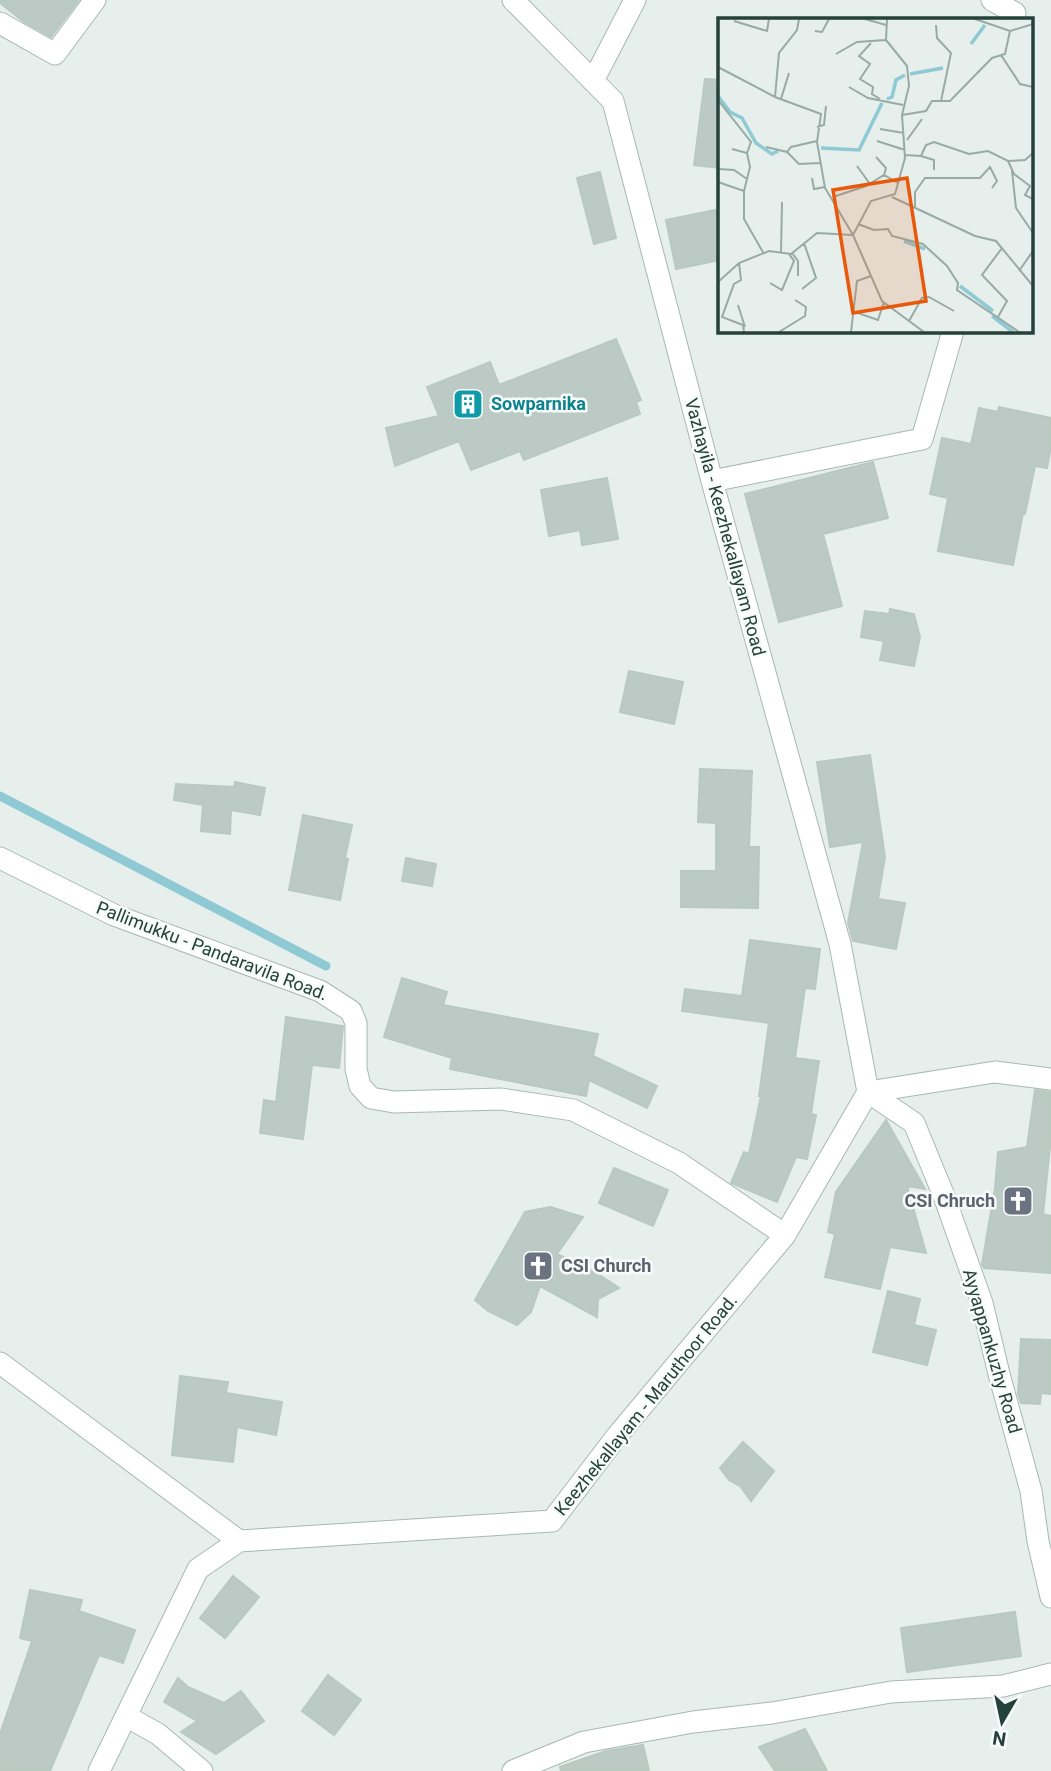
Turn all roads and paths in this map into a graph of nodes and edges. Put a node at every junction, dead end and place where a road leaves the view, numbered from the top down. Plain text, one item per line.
1 (95, 0) edge
2 (513, 0) edge
3 (635, 0) edge
4 (992, 0) edge
5 (1017, 11) edge
6 (0, 23) edge
7 (593, 81) junction
8 (953, 332) edge
9 (712, 481) junction
10 (0, 858) edge
11 (1051, 1079) edge
12 (868, 1092) junction
13 (785, 1235) junction
14 (0, 1363) edge
15 (239, 1541) junction
16 (1051, 1597) edge
17 (1051, 1674) edge
18 (126, 1716) junction
19 (524, 1769) edge
20 (99, 1771) edge
21 (202, 1771) edge

1 - 6 street
2 - 7 street, Vazhayila - Keezhekallayam Road
3 - 7 street
4 - 5 street
7 - 9 street, Vazhayila - Keezhekallayam Road
8 - 9 street
9 - 12 street, Vazhayila - Keezhekallayam Road
10 - 13 street, Pallimukku - Pandaravila Road.
11 - 12 street
12 - 13 street, Keezhekallayam - Maruthoor Road.
12 - 16 street, Ayyappankuzhy Road
13 - 15 street, Keezhekallayam - Maruthoor Road.
14 - 15 street
15 - 18 street
17 - 19 street
18 - 20 street
18 - 21 street

